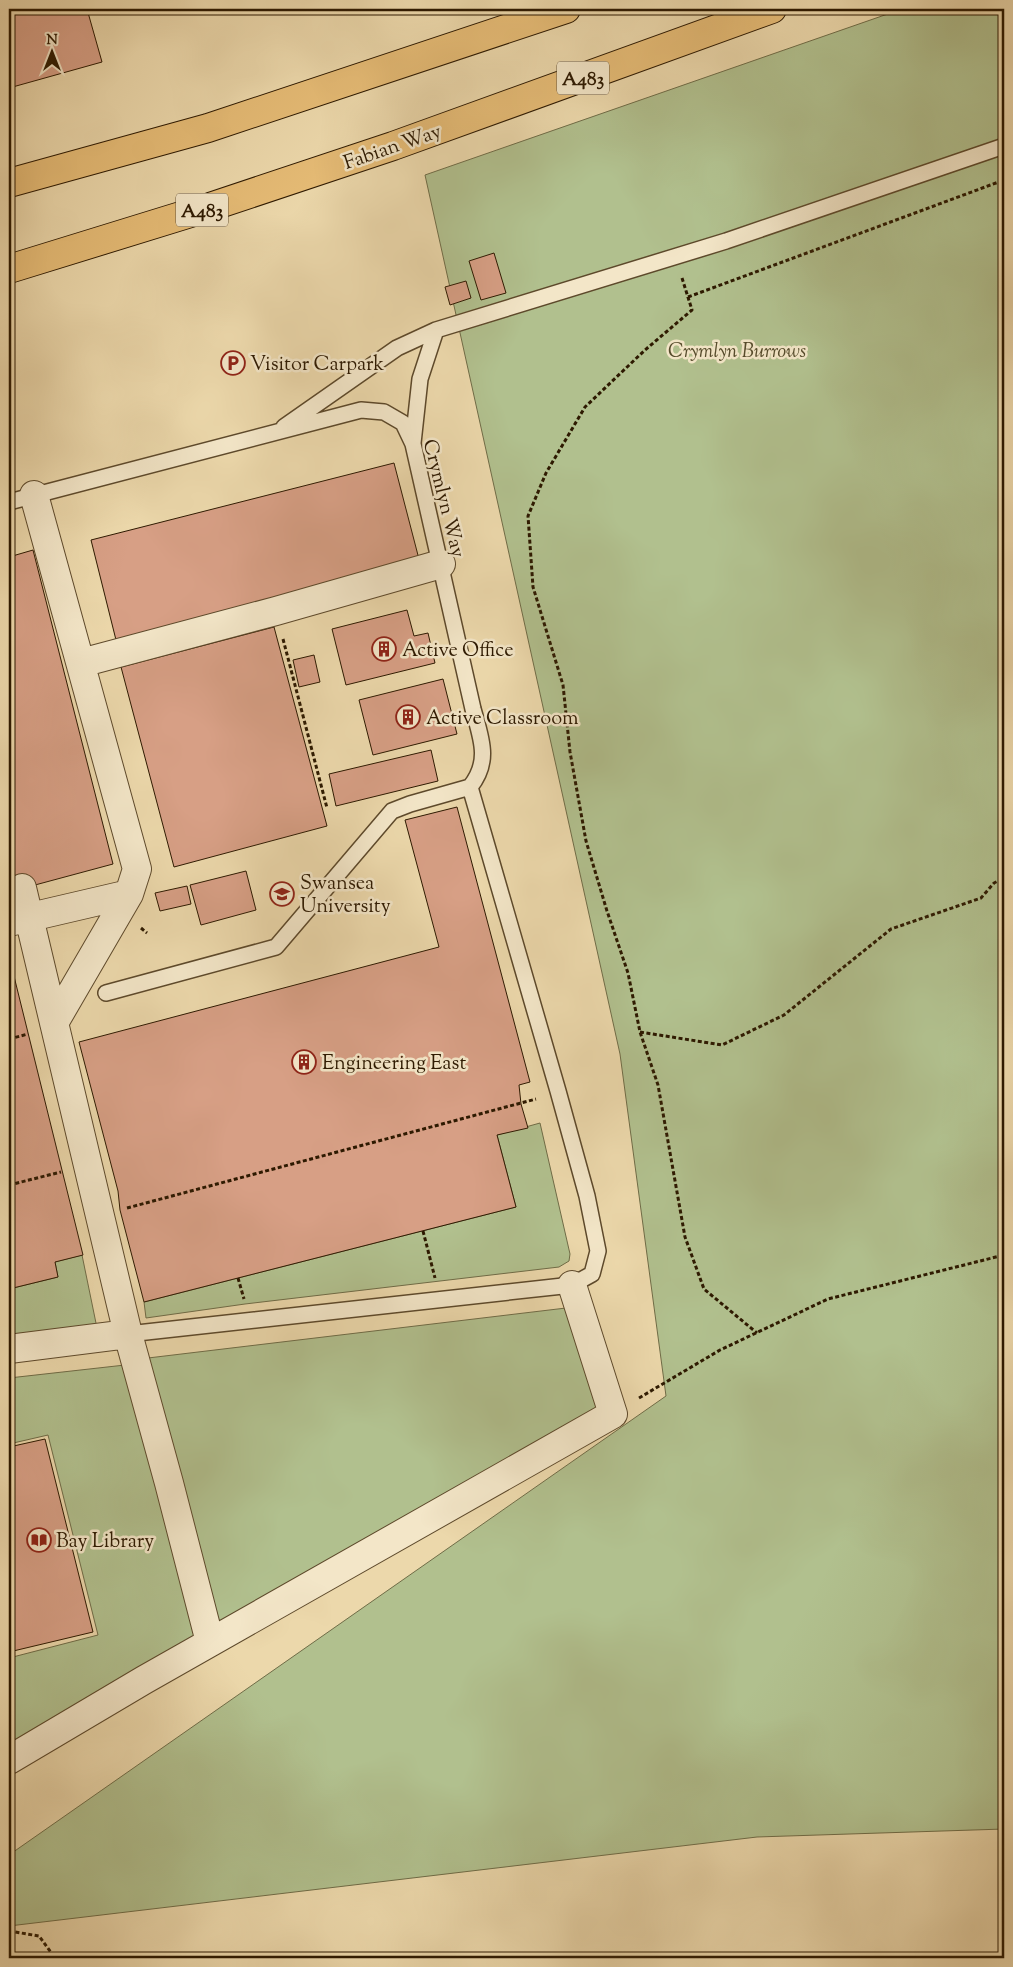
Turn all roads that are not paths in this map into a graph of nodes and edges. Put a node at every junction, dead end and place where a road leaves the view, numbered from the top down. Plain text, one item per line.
1 (566, 9) edge
2 (772, 9) edge
3 (1004, 146) edge
4 (9, 183) edge
5 (9, 269) edge
6 (436, 330) junction
7 (276, 433) junction
8 (413, 444) junction
9 (22, 499) edge
10 (441, 564) junction
11 (80, 663) junction
12 (470, 786) junction
13 (22, 888) dead end
14 (129, 894) junction
15 (19, 920) edge
16 (106, 994) dead end
17 (54, 1023) junction
18 (572, 1285) junction
19 (128, 1334) junction
20 (9, 1349) edge
21 (210, 1642) junction
22 (9, 1760) edge

1 - 4 highway
2 - 5 highway, Fabian Way / A483
3 - 6 lane
6 - 7 lane
6 - 8 lane
7 - 8 lane, Crymlyn Way
7 - 9 lane, Crymlyn Way
8 - 10 lane, Crymlyn Way
9 - 11 street
10 - 11 street
10 - 12 lane, Crymlyn Way
11 - 14 street
12 - 16 lane
12 - 18 lane
13 - 15 street
14 - 15 street
14 - 17 street
15 - 17 street
17 - 19 street
18 - 19 lane
18 - 21 street
19 - 20 street
19 - 21 street
21 - 22 street

